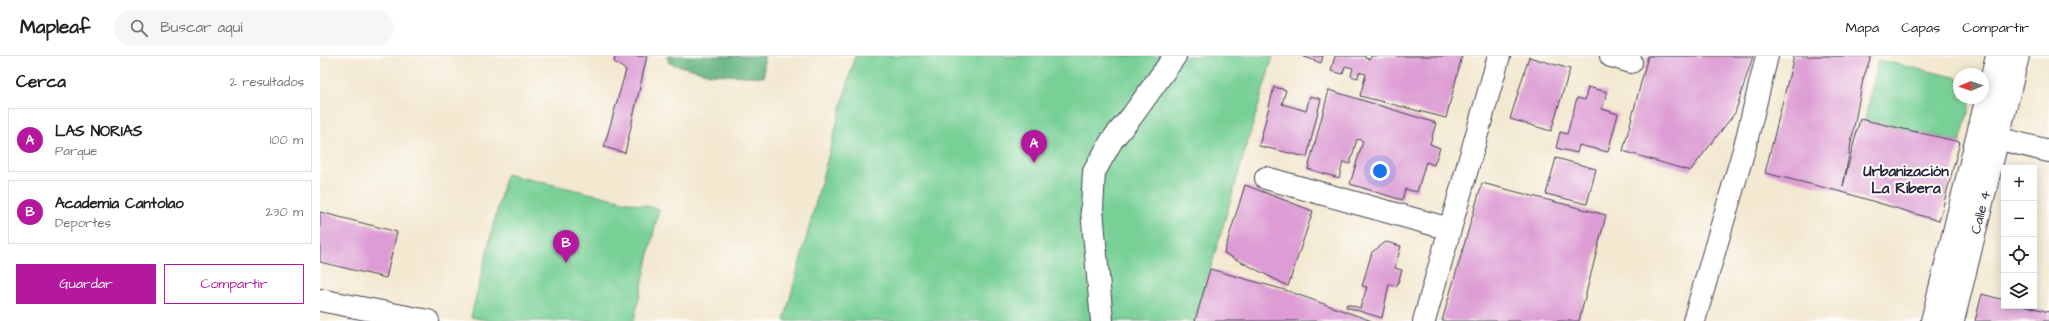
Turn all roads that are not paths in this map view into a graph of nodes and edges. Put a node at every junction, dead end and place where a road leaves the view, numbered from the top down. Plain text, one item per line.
1 (1175, 56) edge
2 (1499, 56) edge
3 (1767, 56) edge
4 (1997, 56) edge
5 (2018, 56) edge
6 (1988, 136) junction
7 (2049, 151) edge
8 (1266, 178) dead end
9 (1450, 229) junction
10 (320, 300) edge
11 (428, 321) edge
12 (1102, 321) edge
13 (1424, 321) edge
14 (1694, 321) edge
15 (1932, 321) edge
16 (1953, 321) edge

1 - 12 street
2 - 9 street
3 - 14 street
4 - 6 street, Calle 4
5 - 6 street, Calle 4
6 - 7 street
6 - 15 street, Calle 4
6 - 16 street, Calle 4
8 - 9 street
9 - 13 street
10 - 11 street

